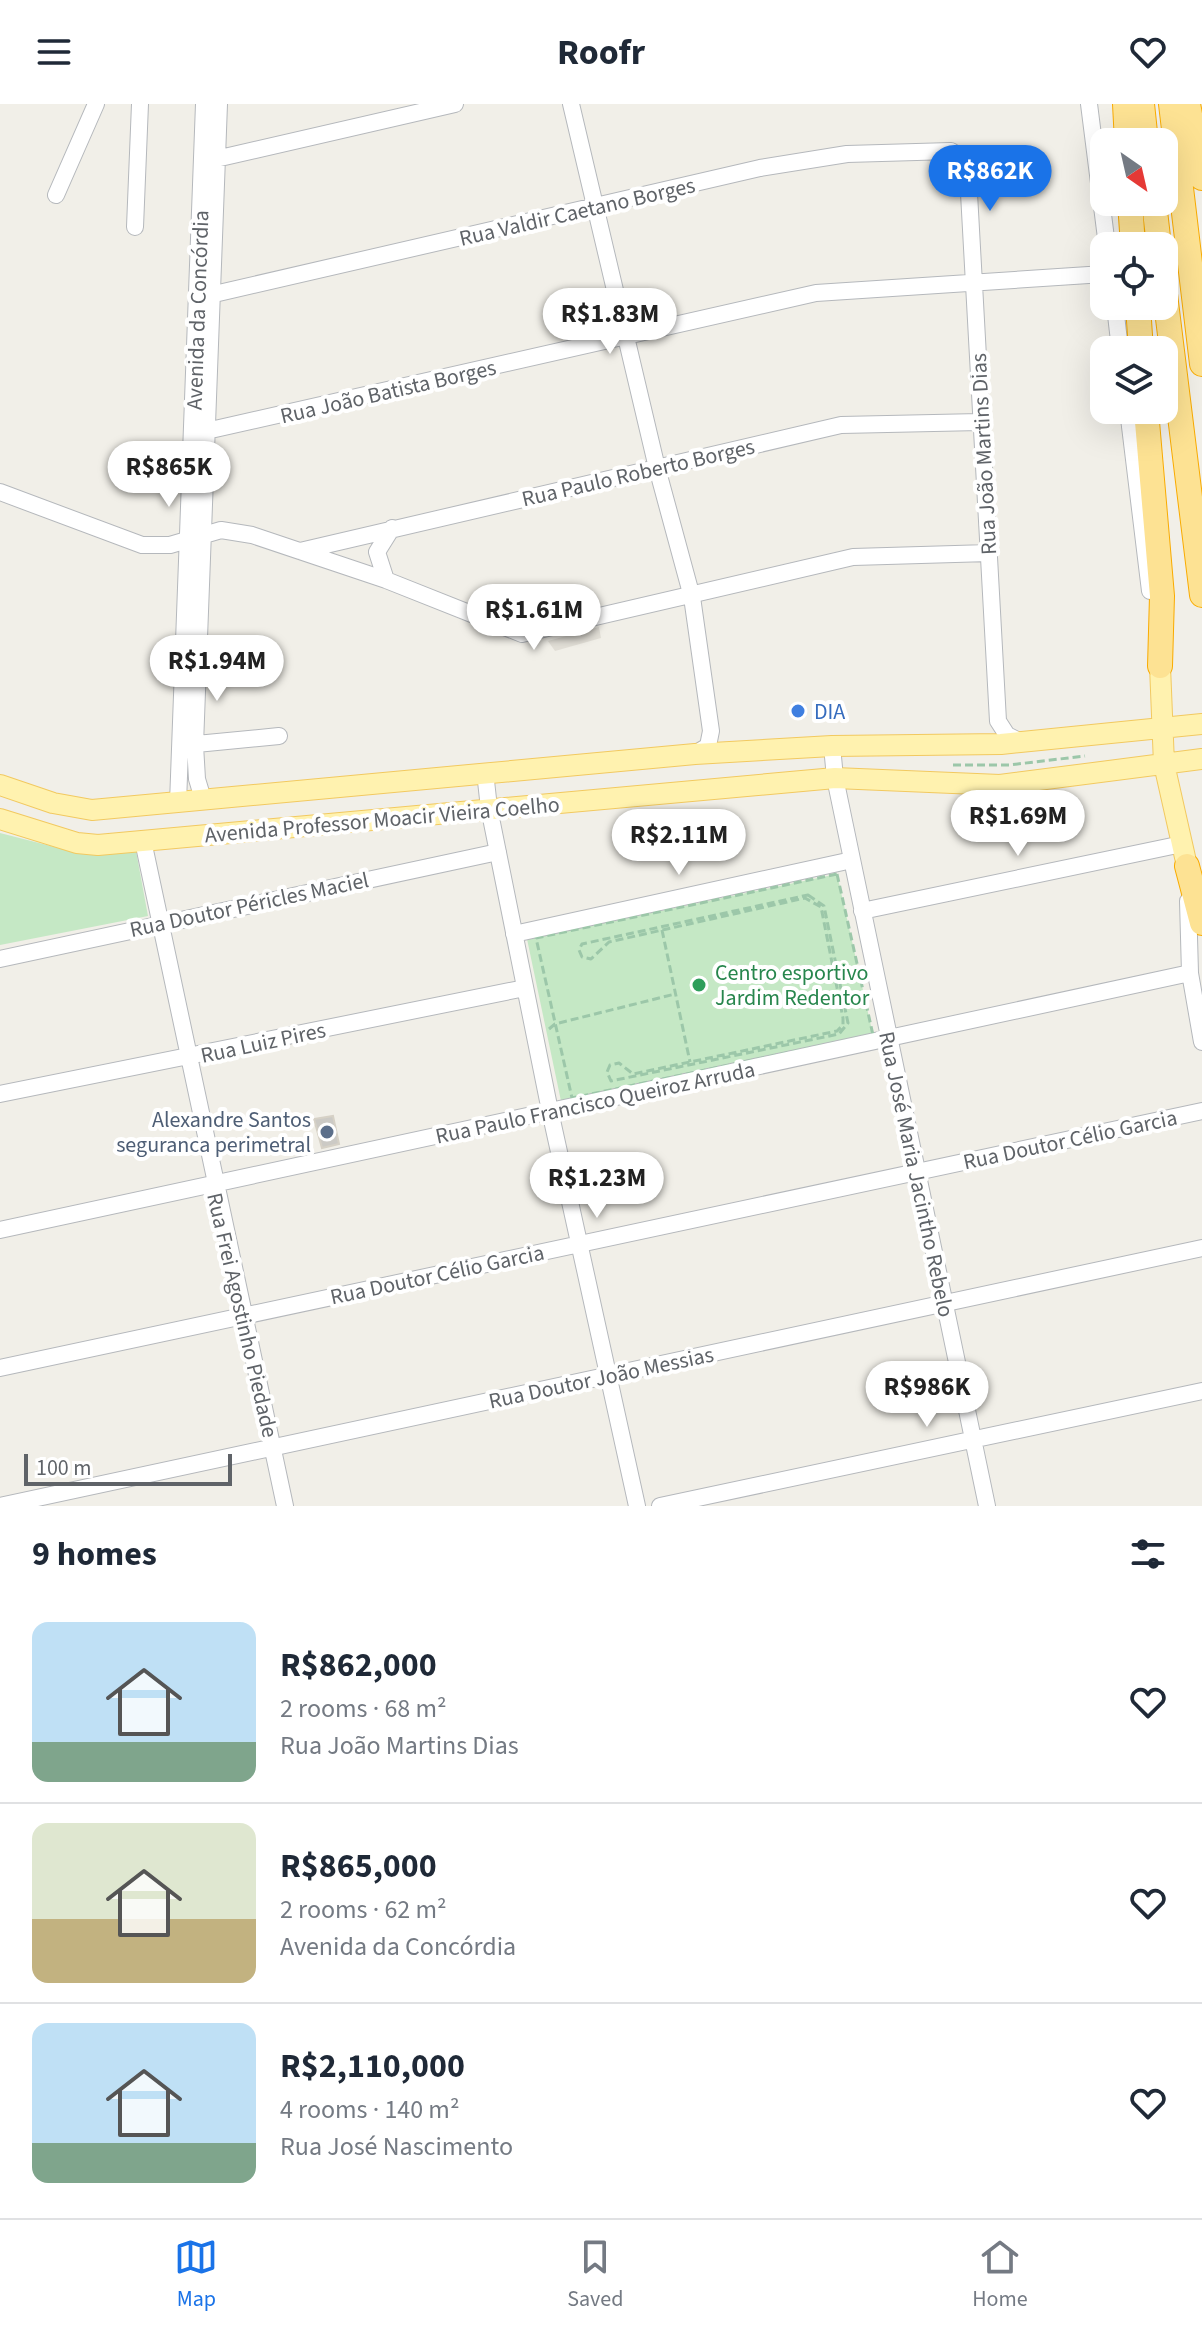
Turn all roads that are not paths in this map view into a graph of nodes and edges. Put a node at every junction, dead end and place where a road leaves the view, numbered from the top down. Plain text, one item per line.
1 (96, 104) edge
2 (140, 104) edge
3 (204, 104) edge
4 (219, 104) edge
5 (455, 104) edge
6 (571, 104) edge
7 (1089, 104) edge
8 (1125, 104) edge
9 (1142, 104) edge
10 (1171, 104) edge
11 (1188, 104) edge
12 (1126, 128) edge
13 (1145, 128) edge
14 (960, 157) joint
15 (209, 160) junction
16 (1202, 178) edge
17 (56, 195) dead end
18 (595, 207) junction
19 (135, 227) dead end
20 (1105, 232) edge
21 (1090, 275) edge
22 (975, 283) junction
23 (204, 296) junction
24 (1168, 320) edge
25 (626, 338) junction
26 (1202, 364) edge
27 (980, 422) junction
28 (1130, 424) edge
29 (1147, 424) edge
30 (201, 432) junction
31 (657, 468) junction
32 (0, 492) edge
33 (392, 528) junction
34 (196, 536) junction
35 (300, 551) junction
36 (989, 553) junction
37 (386, 580) junction
38 (1202, 595) edge
39 (692, 597) junction
40 (1160, 666) junction
41 (1197, 725) edge
42 (1161, 729) junction
43 (279, 736) dead end
44 (1021, 742) junction
45 (188, 745) junction
46 (832, 746) junction
47 (695, 754) junction
48 (1199, 759) edge
49 (1164, 764) junction
50 (485, 772) junction
51 (835, 778) junction
52 (0, 785) edge
53 (203, 799) junction
54 (178, 803) junction
55 (130, 808) junction
56 (489, 808) junction
57 (0, 819) edge
58 (190, 837) junction
59 (143, 841) junction
60 (498, 852) junction
61 (1185, 855) junction
62 (852, 860) junction
63 (862, 911) junction
64 (159, 922) junction
65 (1202, 923) edge
66 (514, 934) junction
67 (0, 959) edge
68 (1190, 973) junction
69 (525, 988) junction
70 (888, 1038) junction
71 (1202, 1042) edge
72 (186, 1058) junction
73 (0, 1094) edge
74 (550, 1111) junction
75 (1202, 1111) edge
76 (916, 1172) junction
77 (214, 1184) junction
78 (0, 1230) edge
79 (580, 1244) junction
80 (1202, 1248) edge
81 (944, 1304) junction
82 (242, 1316) junction
83 (0, 1368) edge
84 (608, 1375) junction
85 (1202, 1391) edge
86 (973, 1439) junction
87 (272, 1448) junction
88 (0, 1506) edge
89 (285, 1506) edge
90 (637, 1506) edge
91 (660, 1506) edge
92 (987, 1506) edge

1 - 17 street
2 - 19 street
3 - 15 street, Avenida da Concórdia
4 - 15 street, Avenida da Concórdia
5 - 15 street
6 - 18 street
7 - 20 street
8 - 12 highway
9 - 13 highway
10 - 26 highway
11 - 16 highway
14 - 18 street, Rua Valdir Caetano Borges
14 - 22 street, Rua João Martins Dias
15 - 23 street, Avenida da Concórdia
18 - 23 street, Rua Valdir Caetano Borges
18 - 25 street
21 - 22 street, Rua João Batista Borges
22 - 25 street, Rua João Batista Borges
22 - 27 street, Rua João Martins Dias
23 - 30 street, Avenida da Concórdia
24 - 38 highway
25 - 30 street, Rua João Batista Borges
25 - 31 street
27 - 31 street, Rua Paulo Roberto Borges
27 - 36 street, Rua João Martins Dias
28 - 40 street
29 - 40 highway
30 - 34 street, Avenida da Concórdia
31 - 33 street, Rua Paulo Roberto Borges
31 - 39 street
32 - 34 street
33 - 35 street, Rua Paulo Roberto Borges
33 - 37 street
34 - 35 street
34 - 45 street, Avenida da Concórdia
35 - 37 street
36 - 39 street
36 - 44 street, Rua João Martins Dias
37 - 39 street
39 - 47 street
40 - 42 main road
41 - 42 main road, Avenida Professor Moacir Vieira Coelho
42 - 44 main road, Avenida Professor Moacir Vieira Coelho
42 - 49 main road
43 - 45 street
44 - 46 main road, Avenida Professor Moacir Vieira Coelho
45 - 53 street, Avenida da Concórdia
45 - 54 street, Avenida da Concórdia
46 - 47 main road, Avenida Professor Moacir Vieira Coelho
46 - 51 street, Rua José Maria Jacintho Rebelo
47 - 50 main road, Avenida Professor Moacir Vieira Coelho
48 - 49 main road, Avenida Professor Moacir Vieira Coelho
49 - 51 main road, Avenida Professor Moacir Vieira Coelho
49 - 61 main road
50 - 53 main road, Avenida Professor Moacir Vieira Coelho
50 - 56 street
51 - 56 main road, Avenida Professor Moacir Vieira Coelho
51 - 62 street, Rua José Maria Jacintho Rebelo
52 - 55 main road, Avenida Professor Moacir Vieira Coelho
53 - 54 main road, Avenida Professor Moacir Vieira Coelho
54 - 55 main road, Avenida Professor Moacir Vieira Coelho
54 - 58 main road
55 - 59 main road
56 - 58 main road, Avenida Professor Moacir Vieira Coelho
56 - 60 street
57 - 59 main road, Avenida Professor Moacir Vieira Coelho
58 - 59 main road, Avenida Professor Moacir Vieira Coelho
59 - 64 street, Rua Frei Agostinho Piedade
60 - 64 street, Rua Doutor Péricles Maciel
60 - 66 street
61 - 63 street
61 - 65 highway
61 - 68 street
62 - 63 street, Rua José Maria Jacintho Rebelo
62 - 66 street
63 - 70 street, Rua José Maria Jacintho Rebelo
64 - 67 street, Rua Doutor Péricles Maciel
64 - 72 street, Rua Frei Agostinho Piedade
66 - 69 street
68 - 70 street, Rua Paulo Francisco Queiroz Arruda
68 - 71 street
69 - 72 street, Rua Luiz Pires
69 - 74 street
70 - 74 street, Rua Paulo Francisco Queiroz Arruda
70 - 76 street, Rua José Maria Jacintho Rebelo
72 - 73 street, Rua Luiz Pires
72 - 77 street, Rua Frei Agostinho Piedade
74 - 77 street, Rua Paulo Francisco Queiroz Arruda
74 - 79 street
75 - 76 street, Rua Doutor Célio Garcia
76 - 79 street, Rua Doutor Célio Garcia
76 - 81 street, Rua José Maria Jacintho Rebelo
77 - 78 street, Rua Paulo Francisco Queiroz Arruda
77 - 82 street, Rua Frei Agostinho Piedade
79 - 82 street, Rua Doutor Célio Garcia
79 - 84 street
80 - 81 street, Rua Doutor João Messias
81 - 84 street, Rua Doutor João Messias
81 - 86 street, Rua José Maria Jacintho Rebelo
82 - 83 street, Rua Doutor Célio Garcia
82 - 87 street, Rua Frei Agostinho Piedade
84 - 87 street, Rua Doutor João Messias
84 - 90 street
85 - 86 street
86 - 91 street
86 - 92 street, Rua José Maria Jacintho Rebelo
87 - 88 street, Rua Doutor João Messias
87 - 89 street, Rua Frei Agostinho Piedade

